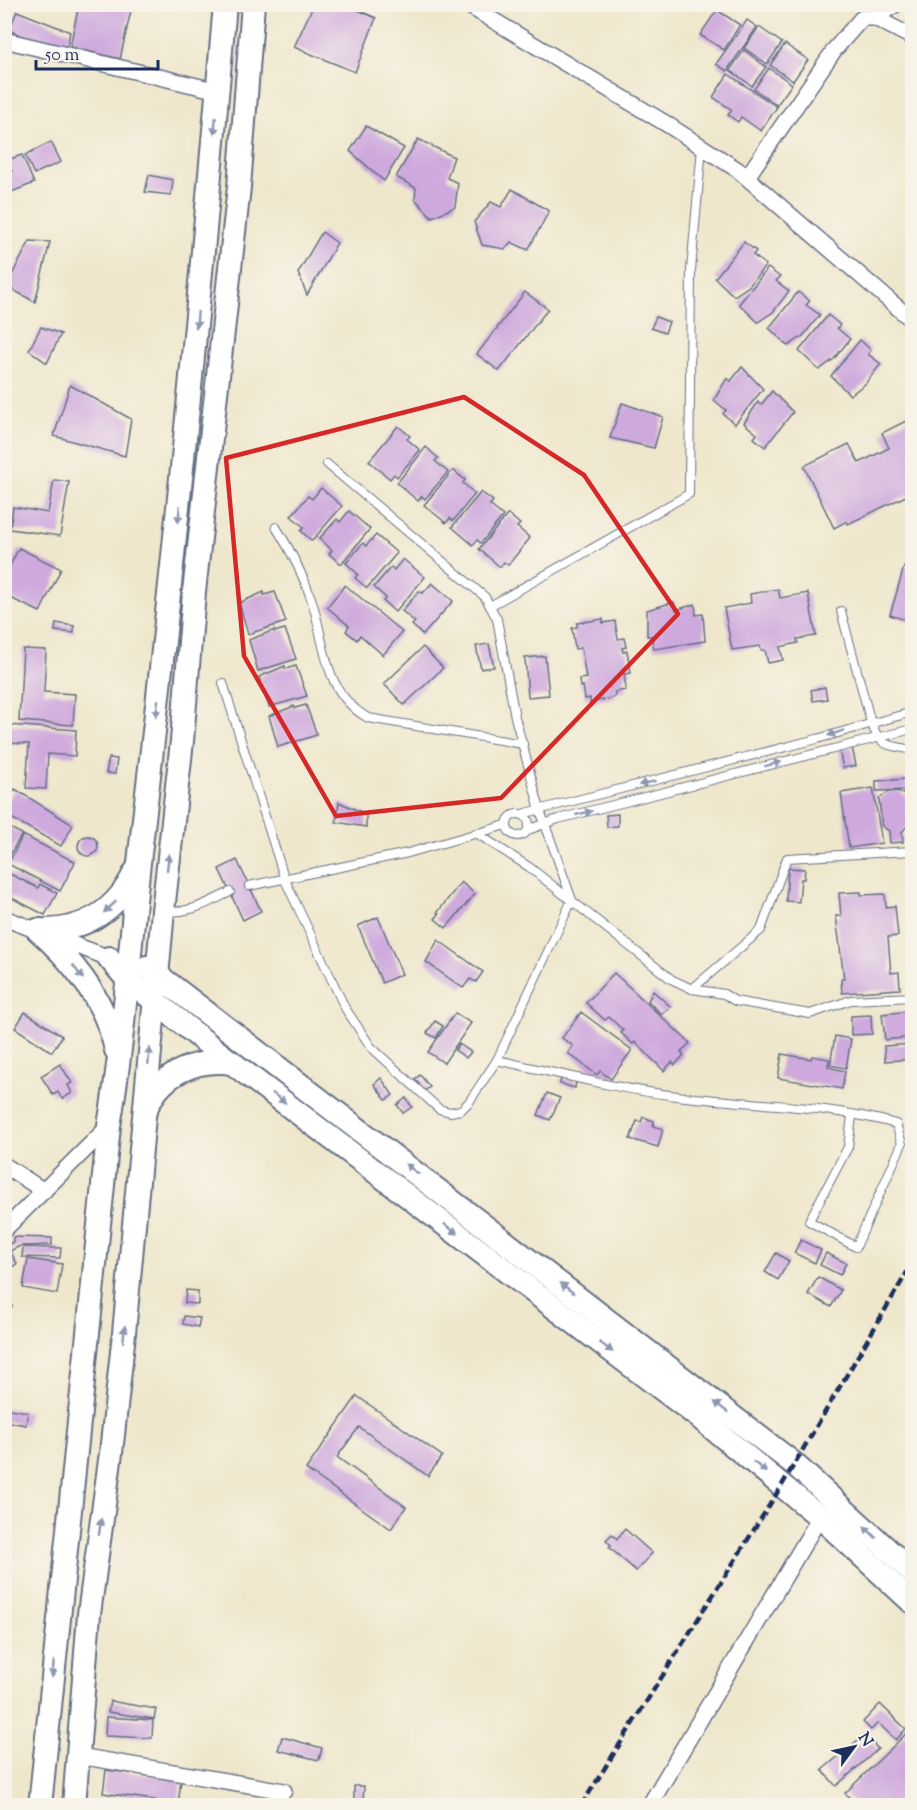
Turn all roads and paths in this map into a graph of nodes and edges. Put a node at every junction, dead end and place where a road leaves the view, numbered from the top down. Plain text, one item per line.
1 (225, 4) edge
2 (253, 4) edge
3 (466, 4) edge
4 (896, 4) edge
5 (875, 18) junction
6 (912, 37) edge
7 (4, 40) edge
8 (218, 91) junction
9 (702, 147) junction
10 (747, 177) junction
11 (912, 320) edge
12 (327, 464) dead end
13 (276, 527) dead end
14 (490, 606) junction
15 (841, 611) dead end
16 (223, 683) dead end
17 (912, 712) edge
18 (871, 723) junction
19 (912, 729) edge
20 (877, 737) junction
21 (523, 744) junction
22 (912, 750) edge
23 (540, 810) junction
24 (522, 814) junction
25 (545, 824) junction
26 (506, 825) junction
27 (528, 830) junction
28 (476, 833) junction
29 (912, 851) edge
30 (139, 858) junction
31 (285, 880) junction
32 (249, 886) dead end
33 (230, 892) dead end
34 (572, 900) junction
35 (163, 911) junction
36 (4, 918) edge
37 (38, 930) junction
38 (121, 964) junction
39 (157, 973) junction
40 (692, 989) junction
41 (912, 997) edge
42 (154, 1000) junction
43 (497, 1060) junction
44 (233, 1063) junction
45 (118, 1071) junction
46 (144, 1114) junction
47 (852, 1116) junction
48 (109, 1126) junction
49 (4, 1165) edge
50 (44, 1191) junction
51 (4, 1230) edge
52 (820, 1517) junction
53 (912, 1572) edge
54 (912, 1602) edge
55 (79, 1756) junction
56 (284, 1791) dead end
57 (40, 1806) edge
58 (74, 1806) edge
59 (649, 1806) edge

1 - 8 main road
35 -> 2 main road
3 - 9 street
4 - 5 street
5 - 6 street
5 - 10 street
7 - 8 street
8 -> 30 main road
9 - 10 street
9 - 14 lane
10 - 11 street
12 - 14 lane
13 - 21 lane
14 - 21 lane
15 - 18 lane
16 - 31 lane
17 - 18 lane
18 - 20 lane
18 -> 23 lane
19 - 20 lane
20 - 22 lane
25 -> 20 lane
21 - 23 lane
23 - 24 lane
23 - 25 lane
24 - 26 lane
24 - 27 lane
25 - 27 lane
25 - 34 lane
26 - 27 lane
26 - 28 lane
28 - 31 lane
28 - 34 lane
29 - 40 lane
30 -> 37 main road
30 - 38 main road
31 - 32 lane
31 - 43 lane
33 - 35 lane
34 - 40 lane
34 - 43 lane
35 - 39 main road
36 - 37 street
37 - 38 street
37 -> 45 main road
38 - 39 main road
38 - 42 main road
38 - 45 main road
39 - 42 main road
53 -> 39 main road
40 - 41 lane
42 - 44 main road
46 -> 42 main road
43 - 47 lane
44 - 46 main road
44 -> 52 main road
45 - 48 main road
55 -> 46 main road
47 - 47 lane
48 - 50 street
48 -> 57 main road
49 - 50 street
50 - 51 street
52 - 54 main road
52 - 59 street
55 - 56 street
55 - 58 main road

